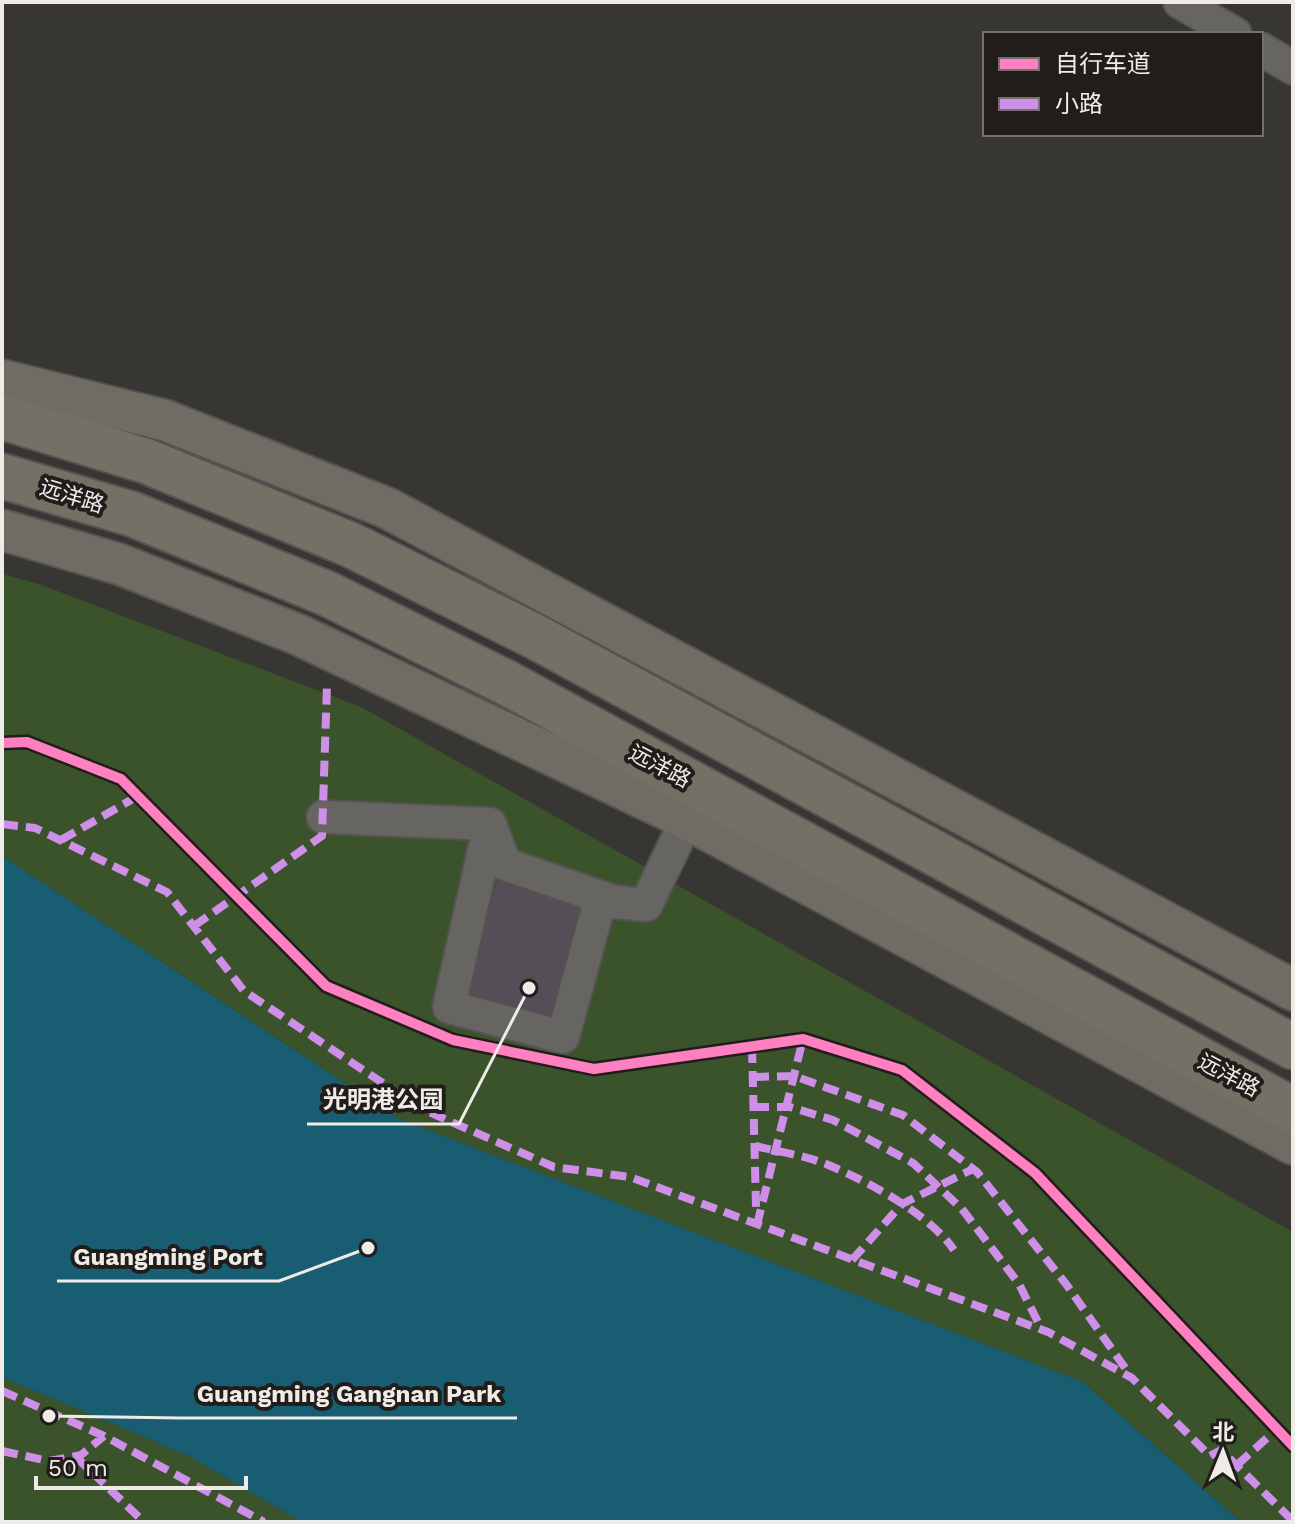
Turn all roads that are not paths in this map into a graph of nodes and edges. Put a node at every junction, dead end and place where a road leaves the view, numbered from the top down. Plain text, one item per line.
1 (1180, 2) edge
2 (1232, 32) edge
3 (1263, 50) edge
4 (1293, 68) edge
5 (2, 380) edge
6 (2, 417) edge
7 (2, 476) edge
8 (2, 530) edge
9 (323, 817) dead end
10 (687, 819) junction
11 (490, 824) junction
12 (601, 897) junction
13 (1293, 990) edge
14 (1293, 1047) edge
15 (1293, 1110) edge
16 (1293, 1144) edge

1 - 2 street
3 - 4 street
5 - 13 main road
6 - 14 highway
7 - 15 highway, 远洋路
8 - 10 main road
9 - 11 street
10 - 12 street
10 - 16 main road
11 - 12 street
11 - 12 street

